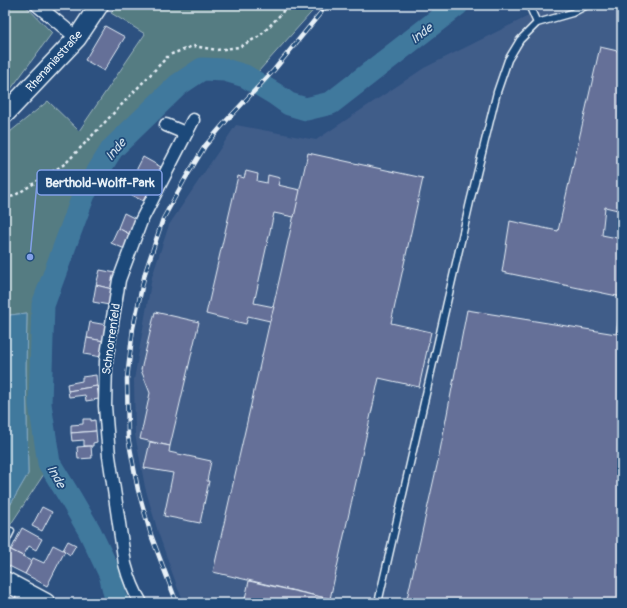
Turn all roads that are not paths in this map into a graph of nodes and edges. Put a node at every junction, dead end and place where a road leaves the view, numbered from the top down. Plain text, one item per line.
1 (37, 5) edge
2 (99, 5) edge
3 (529, 5) edge
4 (587, 5) edge
5 (537, 23) junction
6 (78, 38) junction
7 (5, 114) edge
8 (193, 120) dead end
9 (166, 125) dead end
10 (185, 134) junction
11 (11, 531) dead end
12 (5, 543) edge
13 (7, 584) edge
14 (46, 603) edge
15 (141, 603) edge
16 (378, 603) edge

1 - 6 street
2 - 6 main road, Rhenaniastraße
3 - 5 lane
4 - 5 lane
5 - 16 lane
6 - 7 main road, Rhenaniastraße
8 - 10 street, Schnorrenfeld
9 - 10 street
10 - 15 street, Schnorrenfeld
11 - 12 lane
13 - 14 main road

